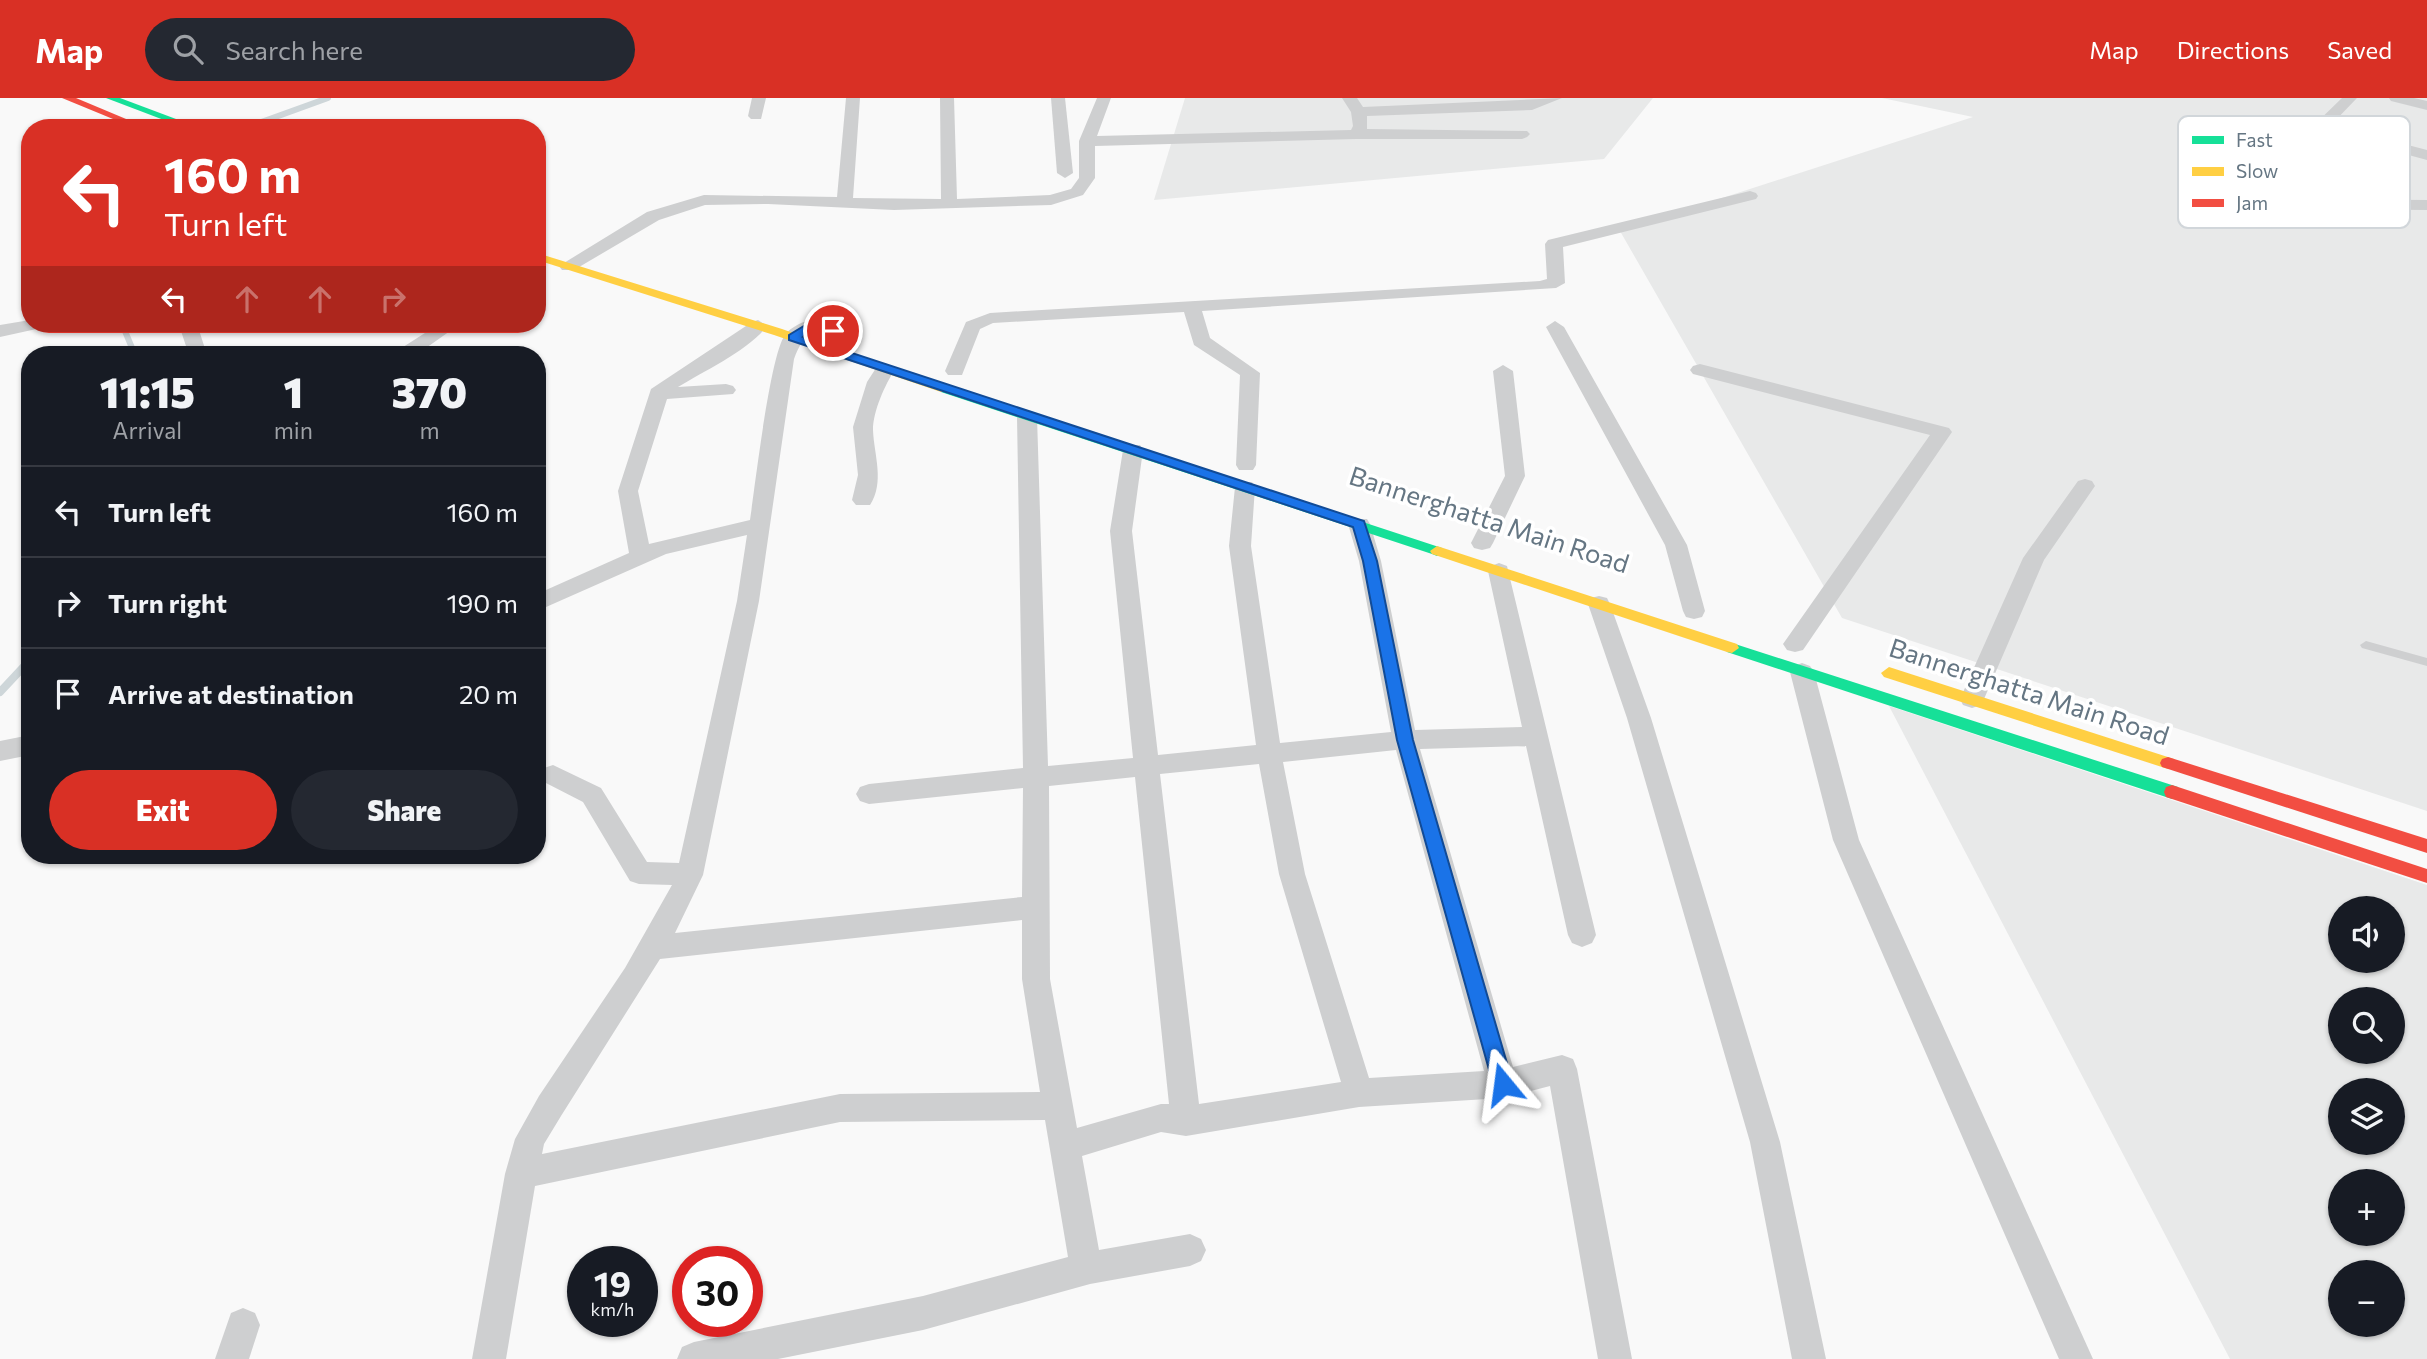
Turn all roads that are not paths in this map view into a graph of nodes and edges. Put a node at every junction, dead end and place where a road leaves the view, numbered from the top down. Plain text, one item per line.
1 (67, 98) edge
2 (111, 98) edge
3 (759, 98) edge
4 (853, 98) edge
5 (947, 98) edge
6 (1058, 98) edge
7 (1104, 98) edge
8 (1349, 98) edge
9 (1555, 98) edge
10 (2350, 98) edge
11 (2396, 98) edge
12 (2427, 106) edge
13 (1359, 112) junction
14 (2333, 116) edge
15 (756, 117) dead end
16 (122, 119) edge
17 (170, 119) edge
18 (1356, 134) junction
19 (1522, 134) dead end
20 (1087, 141) junction
21 (2410, 150) edge
22 (2427, 155) edge
23 (1065, 173) dead end
24 (1750, 196) dead end
25 (845, 202) junction
26 (950, 204) junction
27 (581, 251) junction
28 (546, 259) edge
29 (612, 261) dead end
30 (568, 266) junction
31 (1192, 308) junction
32 (758, 326) junction
33 (21, 327) edge
34 (804, 327) junction
35 (1555, 327) dead end
36 (0, 331) edge
37 (437, 333) edge
38 (418, 346) edge
39 (886, 369) junction
40 (1700, 370) dead end
41 (955, 371) dead end
42 (1503, 371) dead end
43 (726, 390) dead end
44 (660, 394) junction
45 (1027, 417) junction
46 (1133, 450) junction
47 (1246, 471) junction
48 (2085, 486) dead end
49 (863, 500) dead end
50 (1359, 524) junction
51 (759, 525) junction
52 (1486, 550) junction
53 (641, 557) junction
54 (546, 599) edge
55 (1599, 604) junction
56 (1694, 611) dead end
57 (2366, 645) dead end
58 (1797, 651) junction
59 (2427, 662) edge
60 (1871, 668) dead end
61 (1972, 699) junction
62 (1535, 736) junction
63 (1405, 740) junction
64 (21, 747) edge
65 (0, 751) edge
66 (1269, 753) junction
67 (1147, 766) junction
68 (553, 775) dead end
69 (1036, 778) junction
70 (869, 794) dead end
71 (2427, 846) edge
72 (690, 875) junction
73 (2427, 876) edge
74 (1034, 907) junction
75 (1582, 935) dead end
76 (652, 948) junction
77 (1503, 1084) junction
78 (1359, 1093) junction
79 (1057, 1106) junction
80 (1186, 1121) junction
81 (1064, 1147) junction
82 (521, 1174) junction
83 (1190, 1250) dead end
84 (1088, 1268) junction
85 (243, 1325) dead end
86 (232, 1359) edge
87 (489, 1359) edge
88 (694, 1359) edge
89 (1615, 1359) edge
90 (1809, 1359) edge
91 (2076, 1359) edge

1 - 16 main road
2 - 17 main road
3 - 15 street
4 - 25 street
5 - 26 street
6 - 23 street
7 - 20 street
8 - 13 street
9 - 13 street
10 - 14 street
11 - 12 street
13 - 18 street
18 - 19 street
18 - 20 street
20 - 26 street
21 - 22 street
24 - 31 street
25 - 26 street
25 - 27 street
27 - 29 main road
27 - 30 street
28 - 30 main road
30 - 32 main road
31 - 41 street
31 - 47 street
32 - 34 main road
32 - 44 street
33 - 36 street
34 - 39 main road
34 - 51 street
35 - 56 street
37 - 38 street
39 - 45 main road
39 - 49 street
40 - 58 street
42 - 52 street
43 - 44 street
44 - 53 street
45 - 46 main road
45 - 69 street
46 - 47 main road
46 - 67 street
47 - 50 main road
47 - 66 street
48 - 61 street
50 - 52 main road
50 - 63 street
51 - 53 street
51 - 72 street
52 - 55 main road
52 - 62 street
53 - 54 street
55 - 58 main road
55 - 90 street
57 - 59 lane
58 - 73 main road
58 - 91 street
60 - 61 main road, Bannerghatta Main Road
61 - 71 main road, Bannerghatta Main Road
62 - 63 street
62 - 75 street
63 - 66 street
63 - 77 street
64 - 65 street
66 - 67 street
66 - 78 street
67 - 69 street
67 - 80 street
68 - 72 street
69 - 70 street
69 - 74 street
72 - 76 street
74 - 76 street
74 - 79 street
76 - 82 street
77 - 78 street
77 - 89 street
78 - 80 street
79 - 81 street
79 - 82 street
80 - 81 street
81 - 84 street
82 - 87 street
83 - 84 street
84 - 88 street
85 - 86 street

